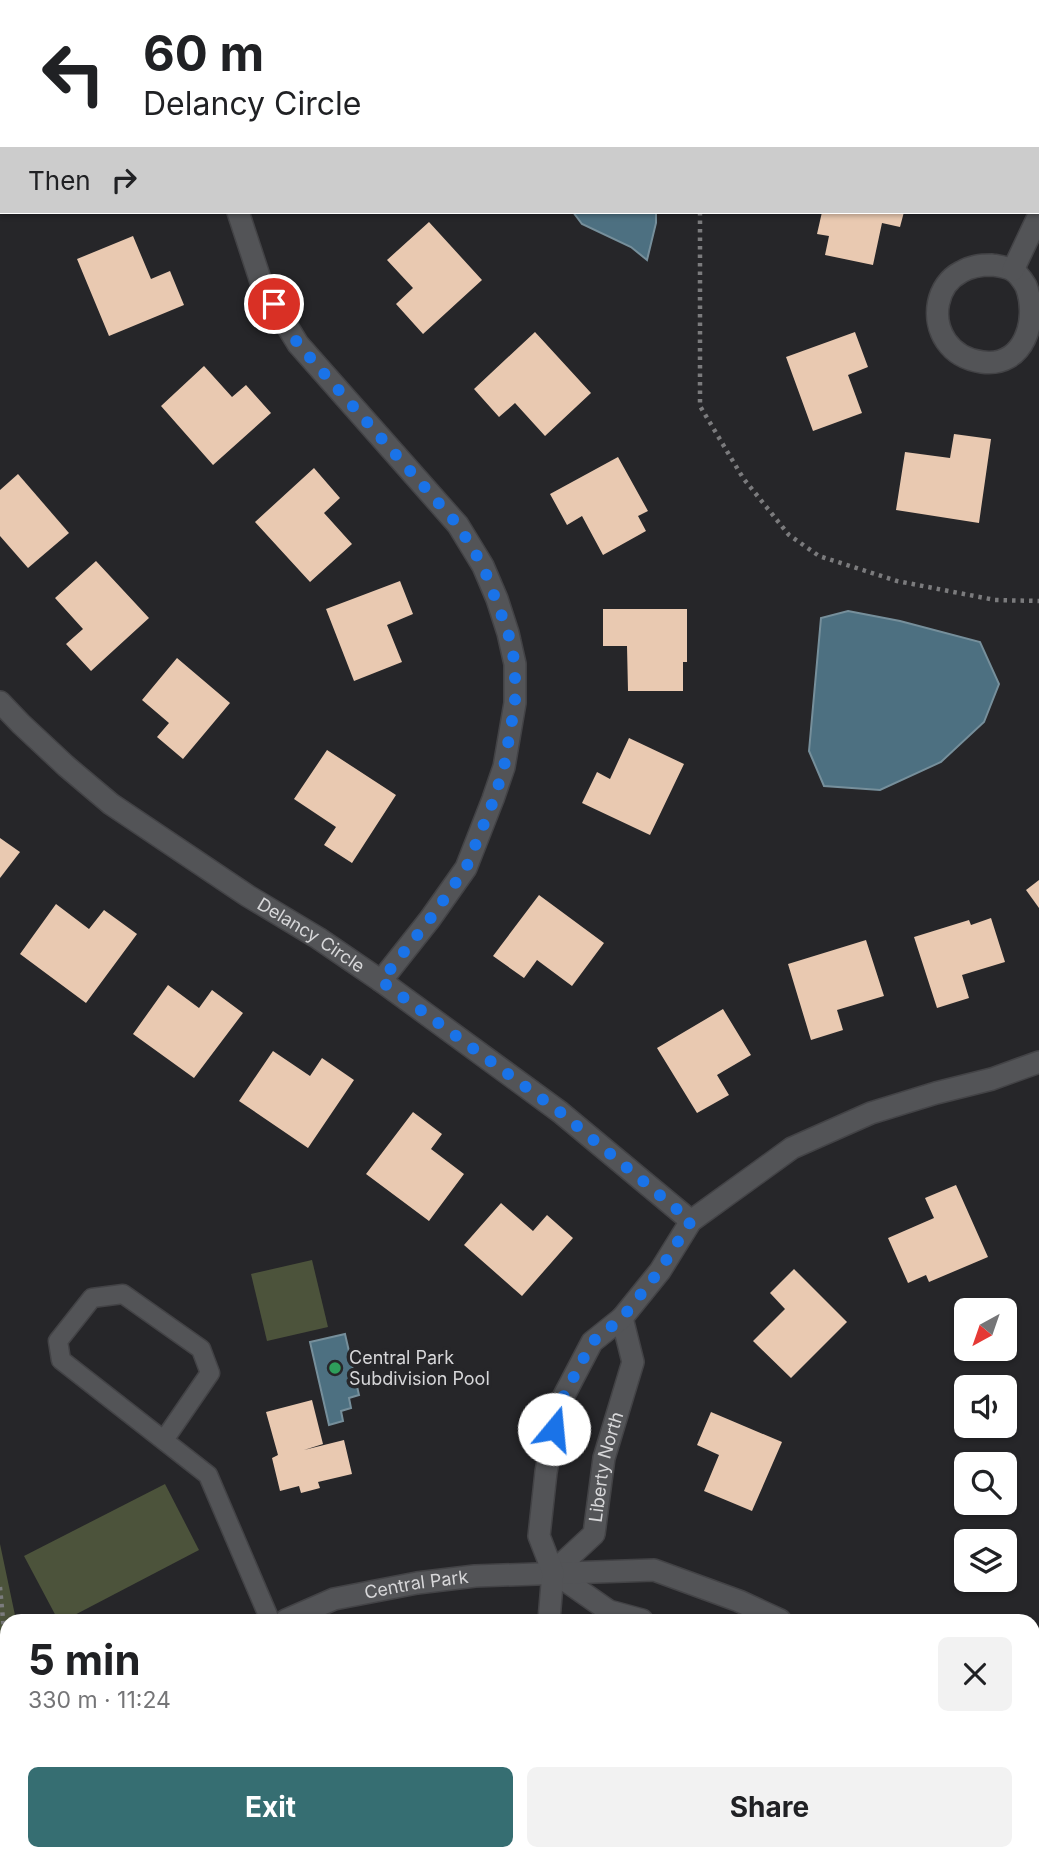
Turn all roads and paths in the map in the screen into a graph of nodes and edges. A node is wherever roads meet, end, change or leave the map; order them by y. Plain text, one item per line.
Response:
1 (240, 214) edge
2 (700, 214) edge
3 (1039, 215) edge
4 (1013, 270) junction
5 (1039, 601) edge
6 (0, 702) edge
7 (381, 981) junction
8 (1039, 1062) edge
9 (691, 1221) junction
10 (622, 1318) junction
11 (164, 1440) junction
12 (553, 1572) junction
13 (0, 1587) edge
14 (2, 1614) edge
15 (267, 1614) edge
16 (300, 1614) edge
17 (550, 1614) edge
18 (620, 1614) edge
19 (767, 1614) edge

1 - 7 street
2 - 5 path
3 - 4 street
4 - 4 street
6 - 7 street, Delancy Circle
7 - 9 street, Delancy Circle
8 - 9 street
9 - 10 street
10 - 12 street, Liberty North
10 - 12 street
11 - 11 lane
11 - 15 lane
12 - 16 street, Central Park
12 - 17 street
12 - 18 street
12 - 19 street, Central Park
13 - 14 path

